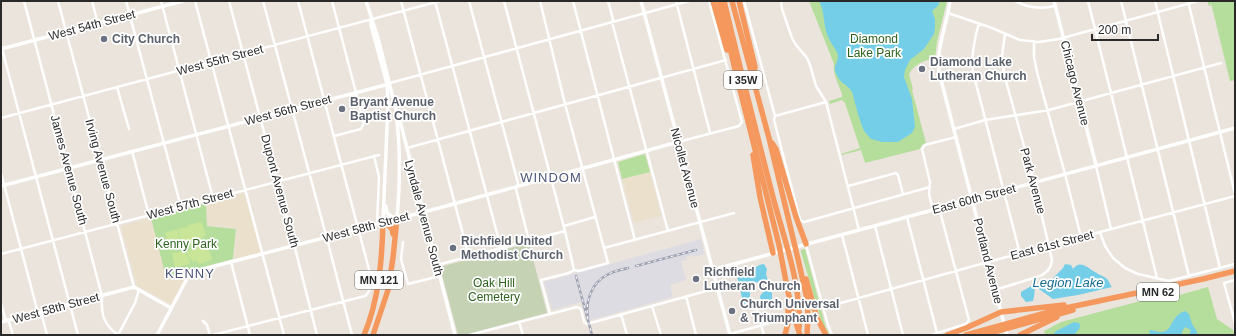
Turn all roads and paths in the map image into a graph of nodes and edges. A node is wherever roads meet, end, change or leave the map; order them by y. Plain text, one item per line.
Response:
1 (24, 1) edge
2 (58, 1) edge
3 (92, 1) edge
4 (126, 1) edge
5 (160, 1) edge
6 (184, 1) edge
7 (195, 1) edge
8 (229, 1) edge
9 (263, 1) edge
10 (298, 1) edge
11 (332, 1) edge
12 (366, 1) edge
13 (401, 1) edge
14 (440, 1) edge
15 (469, 1) edge
16 (504, 1) edge
17 (540, 1) edge
18 (573, 1) edge
19 (608, 1) edge
20 (641, 1) edge
21 (688, 1) edge
22 (709, 1) edge
23 (713, 1) edge
24 (719, 1) edge
25 (724, 1) edge
26 (732, 1) edge
27 (739, 1) edge
28 (744, 1) edge
29 (781, 1) edge
30 (950, 1) edge
31 (1015, 1) edge
32 (1054, 1) edge
33 (1088, 1) edge
34 (1121, 1) edge
35 (1155, 1) edge
36 (1198, 1) edge
37 (435, 2) edge
38 (1189, 2) edge
39 (677, 3) edge
40 (1056, 6) junction
41 (162, 7) junction
42 (403, 11) junction
43 (1158, 12) junction
44 (644, 13) junction
45 (948, 13) junction
46 (130, 15) junction
47 (371, 20) junction
48 (1126, 20) junction
49 (612, 22) junction
50 (98, 24) junction
51 (979, 24) junction
52 (339, 28) junction
53 (1095, 29) junction
54 (581, 31) junction
55 (66, 32) junction
56 (1005, 34) junction
57 (307, 37) junction
58 (1064, 37) junction
59 (549, 39) junction
60 (35, 41) junction
61 (1034, 41) junction
62 (276, 45) junction
63 (1, 48) edge
64 (516, 48) junction
65 (243, 54) junction
66 (484, 57) junction
67 (726, 60) junction
68 (211, 62) junction
69 (1221, 63) dead end
70 (452, 66) junction
71 (1204, 68) junction
72 (694, 69) junction
73 (180, 70) junction
74 (420, 75) junction
75 (1173, 76) junction
76 (662, 77) junction
77 (753, 78) junction
78 (147, 79) junction
79 (388, 84) junction
80 (1142, 85) junction
81 (630, 86) junction
82 (117, 87) junction
83 (356, 92) junction
84 (1111, 93) junction
85 (598, 95) junction
86 (84, 96) junction
87 (393, 100) junction
88 (324, 101) junction
89 (826, 102) junction
90 (1080, 102) junction
91 (565, 104) junction
92 (51, 105) junction
93 (292, 109) junction
94 (745, 109) junction
95 (1048, 110) junction
96 (19, 113) junction
97 (534, 113) junction
98 (774, 116) junction
99 (1016, 116) junction
100 (1, 118) edge
101 (260, 118) junction
102 (985, 120) junction
103 (502, 122) junction
104 (229, 126) junction
105 (1235, 128) edge
106 (128, 129) dead end
107 (954, 129) junction
108 (470, 130) junction
109 (1220, 132) junction
110 (710, 134) junction
111 (196, 135) junction
112 (752, 135) junction
113 (334, 136) junction
114 (956, 136) junction
115 (769, 138) junction
116 (438, 139) junction
117 (1189, 140) junction
118 (678, 142) junction
119 (164, 143) junction
120 (406, 148) junction
121 (1158, 149) junction
122 (132, 151) junction
123 (647, 151) junction
124 (379, 155) dead end
125 (374, 156) junction
126 (1127, 157) junction
127 (100, 159) junction
128 (615, 160) junction
129 (342, 165) junction
130 (1096, 165) junction
131 (68, 168) junction
132 (582, 168) junction
133 (1, 173) edge
134 (310, 173) junction
135 (1065, 174) junction
136 (36, 176) junction
137 (550, 177) junction
138 (278, 182) junction
139 (1034, 182) junction
140 (3, 185) edge
141 (848, 186) junction
142 (517, 187) junction
143 (930, 187) junction
144 (246, 190) junction
145 (1003, 191) junction
146 (903, 194) junction
147 (488, 195) junction
148 (1235, 195) edge
149 (213, 198) junction
150 (384, 199) junction
151 (972, 199) junction
152 (454, 204) junction
153 (1205, 204) junction
154 (181, 207) junction
155 (854, 208) junction
156 (939, 208) junction
157 (933, 210) junction
158 (423, 212) junction
159 (734, 213) dead end
160 (1174, 213) junction
161 (150, 215) junction
162 (596, 217) junction
163 (907, 217) junction
164 (396, 219) junction
165 (1143, 221) junction
166 (384, 222) junction
167 (700, 222) junction
168 (118, 223) junction
169 (377, 224) junction
170 (564, 226) junction
171 (875, 226) junction
172 (359, 229) junction
173 (1111, 229) junction
174 (859, 230) junction
175 (565, 231) junction
176 (668, 231) junction
177 (86, 232) junction
178 (1100, 232) junction
179 (842, 235) junction
180 (1081, 237) junction
181 (327, 238) junction
182 (53, 240) junction
183 (529, 240) junction
184 (635, 240) junction
185 (403, 242) dead end
186 (806, 244) junction
187 (295, 246) junction
188 (1050, 246) junction
189 (394, 247) junction
190 (21, 248) junction
191 (501, 248) junction
192 (604, 248) junction
193 (773, 253) junction
194 (1, 254) edge
195 (263, 254) junction
196 (1020, 254) junction
197 (798, 256) junction
198 (468, 257) junction
199 (231, 262) junction
200 (988, 262) junction
201 (1235, 264) edge
202 (437, 265) junction
203 (1220, 268) junction
204 (574, 270) junction
205 (712, 270) junction
206 (956, 271) junction
207 (1235, 271) edge
208 (1235, 274) edge
209 (440, 276) junction
210 (1189, 276) junction
211 (1157, 278) junction
212 (924, 280) junction
213 (1235, 280) edge
214 (134, 287) junction
215 (717, 288) junction
216 (139, 290) junction
217 (891, 290) junction
218 (995, 290) junction
219 (102, 296) junction
220 (686, 296) junction
221 (859, 298) junction
222 (344, 301) junction
223 (1094, 302) junction
224 (1, 303) edge
225 (70, 304) junction
226 (755, 304) dead end
227 (652, 306) junction
228 (171, 308) junction
229 (823, 308) junction
230 (790, 309) junction
231 (311, 310) junction
232 (1072, 310) junction
233 (39, 312) junction
234 (550, 314) junction
235 (621, 314) junction
236 (1001, 315) junction
237 (280, 318) junction
238 (777, 320) dead end
239 (7, 321) junction
240 (203, 321) dead end
241 (1, 322) edge
242 (519, 322) junction
243 (1235, 323) edge
244 (761, 325) junction
245 (247, 326) junction
246 (937, 333) junction
247 (730, 334) edge
248 (1007, 334) edge
249 (13, 335) edge
250 (47, 335) edge
251 (78, 335) edge
252 (118, 335) edge
253 (157, 335) edge
254 (210, 335) edge
255 (213, 335) edge
256 (250, 335) edge
257 (284, 335) edge
258 (317, 335) edge
259 (352, 335) edge
260 (364, 335) edge
261 (373, 335) edge
262 (455, 335) edge
263 (470, 335) edge
264 (523, 335) edge
265 (627, 335) edge
266 (661, 335) edge
267 (696, 335) edge
268 (764, 335) edge
269 (786, 335) edge
270 (799, 335) edge
271 (807, 335) edge
272 (826, 335) edge
273 (832, 335) edge
274 (868, 335) edge
275 (903, 335) edge
276 (931, 335) edge
277 (947, 335) edge
278 (966, 335) edge
279 (983, 335) edge
280 (1020, 335) edge

1 - 60 street, James Avenue South
2 - 55 street, Irving Avenue South
3 - 50 street
4 - 46 street
5 - 41 street
6 - 41 street, West 54th Street
7 - 68 street
8 - 65 street, Dupont Avenue South
9 - 62 street
10 - 57 street
11 - 52 street
12 - 47 street
13 - 42 street
14 - 37 street, West 55th Street
15 - 66 street
16 - 64 street
17 - 59 street
18 - 54 street
19 - 49 street
20 - 44 street, Nicollet Avenue
21 - 39 street, West 56th Street
22 - 67 street
23 - 94 highway
24 - 94 highway
25 - 270 highway, I 35W
26 - 77 highway, I 35W
27 - 77 highway
28 - 98 street
29 - 89 street
30 - 45 street, Portland Avenue
31 - 40 street
32 - 40 street, Chicago Avenue
33 - 53 street
34 - 48 street
35 - 43 street
36 - 38 street
37 - 42 street, West 55th Street
37 - 70 street
38 - 43 street
38 - 71 street
39 - 44 street, West 56th Street
39 - 72 street
40 - 58 street, Chicago Avenue
41 - 46 street, West 54th Street
41 - 73 street
42 - 47 street, West 55th Street
42 - 74 street
43 - 48 street
43 - 75 street
44 - 49 street, West 56th Street
44 - 76 street, Nicollet Avenue
45 - 51 street
45 - 107 street, Portland Avenue
46 - 50 street, West 54th Street
46 - 78 street
47 - 52 street, West 55th Street
47 - 79 street
48 - 53 street
48 - 80 street
49 - 54 street, West 56th Street
49 - 81 street
50 - 55 street, West 54th Street
51 - 56 street
51 - 102 street
52 - 57 street, West 55th Street
52 - 83 street
53 - 58 street
53 - 84 street
54 - 59 street, West 56th Street
54 - 85 street
55 - 60 street, West 54th Street
55 - 86 street, Irving Avenue South
56 - 61 street
56 - 99 street, Park Avenue
57 - 62 street, West 55th Street
57 - 88 street
58 - 61 street
58 - 90 street, Chicago Avenue
59 - 64 street, West 56th Street
59 - 91 street
60 - 63 street, West 54th Street
60 - 92 street, James Avenue South
61 - 95 street
62 - 65 street, West 55th Street
62 - 93 street
63 - 96 street
64 - 66 street, West 56th Street
64 - 97 street
65 - 68 street, West 55th Street
65 - 101 street, Dupont Avenue South
66 - 70 street, West 56th Street
66 - 103 street
67 - 72 street
67 - 110 street
68 - 73 street, West 55th Street
68 - 104 street
69 - 71 street
70 - 74 street, West 56th Street
70 - 108 street
71 - 75 street
71 - 109 street
72 - 76 street
72 - 110 street
73 - 78 street, West 55th Street
73 - 111 street
74 - 79 street, West 56th Street
74 - 116 street
75 - 80 street
75 - 117 street
76 - 81 street
76 - 118 street, Nicollet Avenue
77 - 115 highway, I 35W
78 - 82 street, West 55th Street
78 - 119 street
79 - 83 street, West 56th Street
79 - 87 street
79 - 150 street
80 - 84 street
80 - 121 street
81 - 85 street
81 - 123 street
82 - 86 street, West 55th Street
82 - 106 street
83 - 88 street, West 56th Street
83 - 113 street
84 - 90 street
84 - 126 street
85 - 91 street
85 - 128 street
86 - 92 street, West 55th Street
86 - 127 street, Irving Avenue South
87 - 120 street, Lyndale Avenue South
87 - 164 street
88 - 93 street, West 56th Street
88 - 113 street
89 - 98 street
89 - 141 street
90 - 95 street
90 - 130 street, Chicago Avenue
91 - 97 street
91 - 132 street
92 - 96 street, West 55th Street
92 - 131 street, James Avenue South
93 - 101 street, West 56th Street
93 - 134 street
94 - 112 highway
95 - 99 street
95 - 135 street
96 - 100 street, West 55th Street
96 - 136 street
97 - 103 street
97 - 137 street
98 - 155 street
99 - 102 street
99 - 139 street, Park Avenue
101 - 104 street, West 56th Street
101 - 138 street, Dupont Avenue South
102 - 107 street
102 - 145 street
103 - 108 street
103 - 142 street
104 - 111 street, West 56th Street
104 - 144 street
105 - 109 street, East 60th Street
107 - 114 street, Portland Avenue
108 - 116 street
108 - 147 street
109 - 117 street, East 60th Street
109 - 148 street
110 - 118 street
111 - 119 street, West 56th Street
111 - 149 street
112 - 193 highway
112 - 230 highway
113 - 129 street
114 - 143 street
114 - 151 street, Portland Avenue
115 - 186 highway
115 - 197 highway, I 35W
116 - 120 street
116 - 152 street
117 - 121 street, East 60th Street
117 - 153 street
118 - 123 street, West 58th Street
118 - 167 street, Nicollet Avenue
119 - 122 street, West 56th Street
119 - 154 street
120 - 158 street, Lyndale Avenue South
121 - 126 street, East 60th Street
121 - 160 street
122 - 127 street, West 56th Street
122 - 161 street
123 - 128 street, West 58th Street
123 - 176 street
124 - 125 street, West 57th Street
125 - 129 street, West 57th Street
125 - 169 street
126 - 130 street, East 60th Street
126 - 165 street
127 - 131 street, West 56th Street
127 - 168 street, Irving Avenue South
128 - 132 street, West 58th Street
128 - 184 street
129 - 134 street, West 57th Street
129 - 172 street
130 - 135 street, East 60th Street
130 - 173 street
131 - 136 street, West 56th Street
131 - 177 street, James Avenue South
132 - 137 street, West 58th Street
132 - 162 street
133 - 140 street
134 - 138 street, West 57th Street
134 - 181 street
135 - 139 street, East 60th Street
135 - 180 street
136 - 140 street, West 56th Street
136 - 182 street
137 - 142 street, West 58th Street
137 - 170 street
138 - 144 street, West 57th Street
138 - 187 street, Dupont Avenue South
139 - 145 street, East 60th Street
139 - 188 street, Park Avenue
140 - 190 street
141 - 146 street
141 - 155 street
142 - 147 street, West 58th Street
142 - 183 street
143 - 146 street
143 - 157 street
144 - 149 street, West 57th Street
144 - 195 street
145 - 151 street, East 60th Street
145 - 196 street
146 - 155 street
147 - 152 street, West 58th Street
147 - 191 street
148 - 153 street, East 61st Street
149 - 154 street, West 57th Street
150 - 164 street
150 - 166 street
151 - 156 street, East 60th Street
151 - 200 street, Portland Avenue
152 - 158 street, West 58th Street
152 - 198 street
153 - 160 street, East 61st Street
153 - 203 street
154 - 161 street, West 57th Street
155 - 174 street
156 - 157 street, East 60th Street
156 - 206 street
157 - 163 street, East 60th Street
158 - 164 street, West 58th Street
158 - 202 street, Lyndale Avenue South
159 - 167 street
160 - 165 street, East 61st Street
160 - 210 street
161 - 168 street, West 57th Street
162 - 170 street
162 - 192 street
163 - 171 street, East 60th Street
163 - 212 street
164 - 166 street, West 58th Street
164 - 189 highway, MN 121
165 - 173 street, East 61st Street
165 - 211 street
166 - 169 street, West 58th Street
166 - 189 highway
166 - 260 highway, MN 121
167 - 176 street
167 - 205 street, Nicollet Avenue
168 - 177 street, West 57th Street
168 - 214 street, Irving Avenue South
169 - 172 street, West 58th Street
170 - 175 street
171 - 174 street, East 60th Street
171 - 217 street
172 - 181 street, West 58th Street
172 - 222 street
173 - 178 street, East 61st Street
174 - 179 street, East 60th Street
175 - 183 street
175 - 204 street
176 - 184 street
177 - 182 street, West 57th Street
177 - 219 street, James Avenue South
178 - 180 street, East 61st Street
178 - 211 street
179 - 186 street, East 60th Street
179 - 221 street
180 - 188 street, East 61st Street
181 - 187 street, West 58th Street
181 - 222 street
182 - 190 street, West 57th Street
182 - 225 street
183 - 191 street
184 - 192 street
185 - 209 street
186 - 193 street, East 60th Street
186 - 229 street
187 - 195 street, West 58th Street
187 - 231 street, Dupont Avenue South
188 - 196 street, East 61st Street
188 - 218 street, Park Avenue
189 - 261 highway, MN 121
190 - 194 street, West 57th Street
190 - 233 street
191 - 198 street
192 - 204 street
193 - 205 street, East 60th Street
195 - 199 street, West 58th Street
195 - 237 street
196 - 200 street, East 61st Street
197 - 271 highway, I 35W
197 - 272 highway
198 - 202 street
199 - 228 street, West 58th Street
199 - 245 street
200 - 206 street, East 61st Street
200 - 218 street, Portland Avenue
201 - 203 street
202 - 209 street, Lyndale Avenue South
203 - 210 street
204 - 234 street
205 - 215 street, Nicollet Avenue
206 - 212 street, East 61st Street
206 - 246 street
207 - 223 highway, MN 62
208 - 232 highway, MN 62
209 - 262 street, Lyndale Avenue South
210 - 211 street
212 - 217 street, East 61st Street
212 - 246 street
213 - 243 street
214 - 216 street
214 - 219 street, West 58th Street
215 - 220 street
215 - 247 street, Nicollet Avenue
216 - 228 street
216 - 252 street
217 - 221 street, East 61st Street
217 - 275 street
218 - 236 street, Portland Avenue
219 - 225 street, West 58th Street
219 - 252 street, James Avenue South
220 - 227 street
220 - 267 street
221 - 229 street, East 61st Street
221 - 274 street
222 - 231 street
222 - 259 street
223 - 236 highway
223 - 278 highway, MN 62
224 - 239 street
225 - 233 street, West 58th Street
225 - 251 street
226 - 244 street
227 - 235 street
227 - 266 street
228 - 253 street
229 - 273 street
230 - 269 highway
230 - 270 highway
231 - 237 street
231 - 258 street, Dupont Avenue South
232 - 279 highway, MN 62
232 - 280 highway
233 - 239 street, West 58th Street
233 - 250 street
234 - 235 street
234 - 242 street
235 - 265 street
236 - 248 street, Portland Avenue
236 - 277 highway
237 - 245 street
237 - 257 street
238 - 244 street
239 - 241 street, West 58th Street
239 - 249 street
240 - 254 street
242 - 263 street
242 - 264 street
244 - 247 street
244 - 268 street
245 - 255 street
245 - 256 street
246 - 276 street

